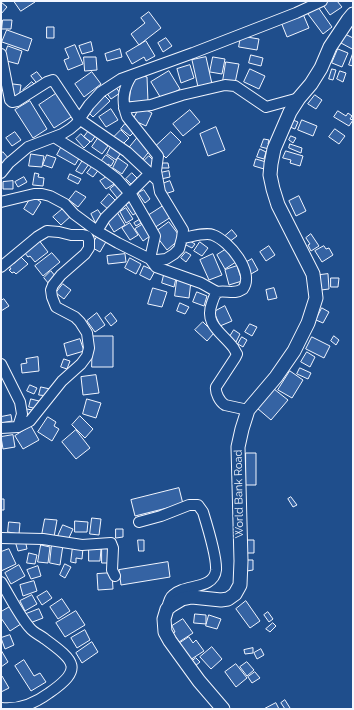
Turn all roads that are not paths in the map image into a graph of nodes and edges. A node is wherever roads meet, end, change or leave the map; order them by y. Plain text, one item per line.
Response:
1 (322, 1) edge
2 (353, 14) edge
3 (1, 54) edge
4 (132, 75) junction
5 (299, 98) junction
6 (124, 108) junction
7 (79, 119) junction
8 (54, 137) junction
9 (1, 173) edge
10 (153, 176) junction
11 (130, 193) junction
12 (1, 202) edge
13 (97, 231) junction
14 (182, 238) junction
15 (150, 259) junction
16 (1, 267) edge
17 (217, 292) junction
18 (1, 364) edge
19 (248, 410) junction
20 (18, 426) junction
21 (1, 428) edge
22 (140, 522) dead end
23 (1, 538) edge
24 (115, 576) dead end
25 (1, 582) edge
26 (167, 609) junction
27 (1, 708) edge
28 (223, 709) edge

1 - 4 street
2 - 5 main road, World Bank Road
3 - 7 street
4 - 6 street
4 - 7 street
5 - 6 street
5 - 19 main road, World Bank Road
6 - 10 street
7 - 8 street
7 - 10 street
8 - 9 street
8 - 11 street
10 - 11 street
10 - 14 street
11 - 13 street
11 - 15 street
12 - 13 street
13 - 15 street
14 - 15 street
14 - 17 street
15 - 17 street
16 - 20 street
17 - 19 street
18 - 20 street
19 - 26 main road, World Bank Road
20 - 21 street
22 - 26 street
23 - 24 street
25 - 27 street
26 - 28 main road

